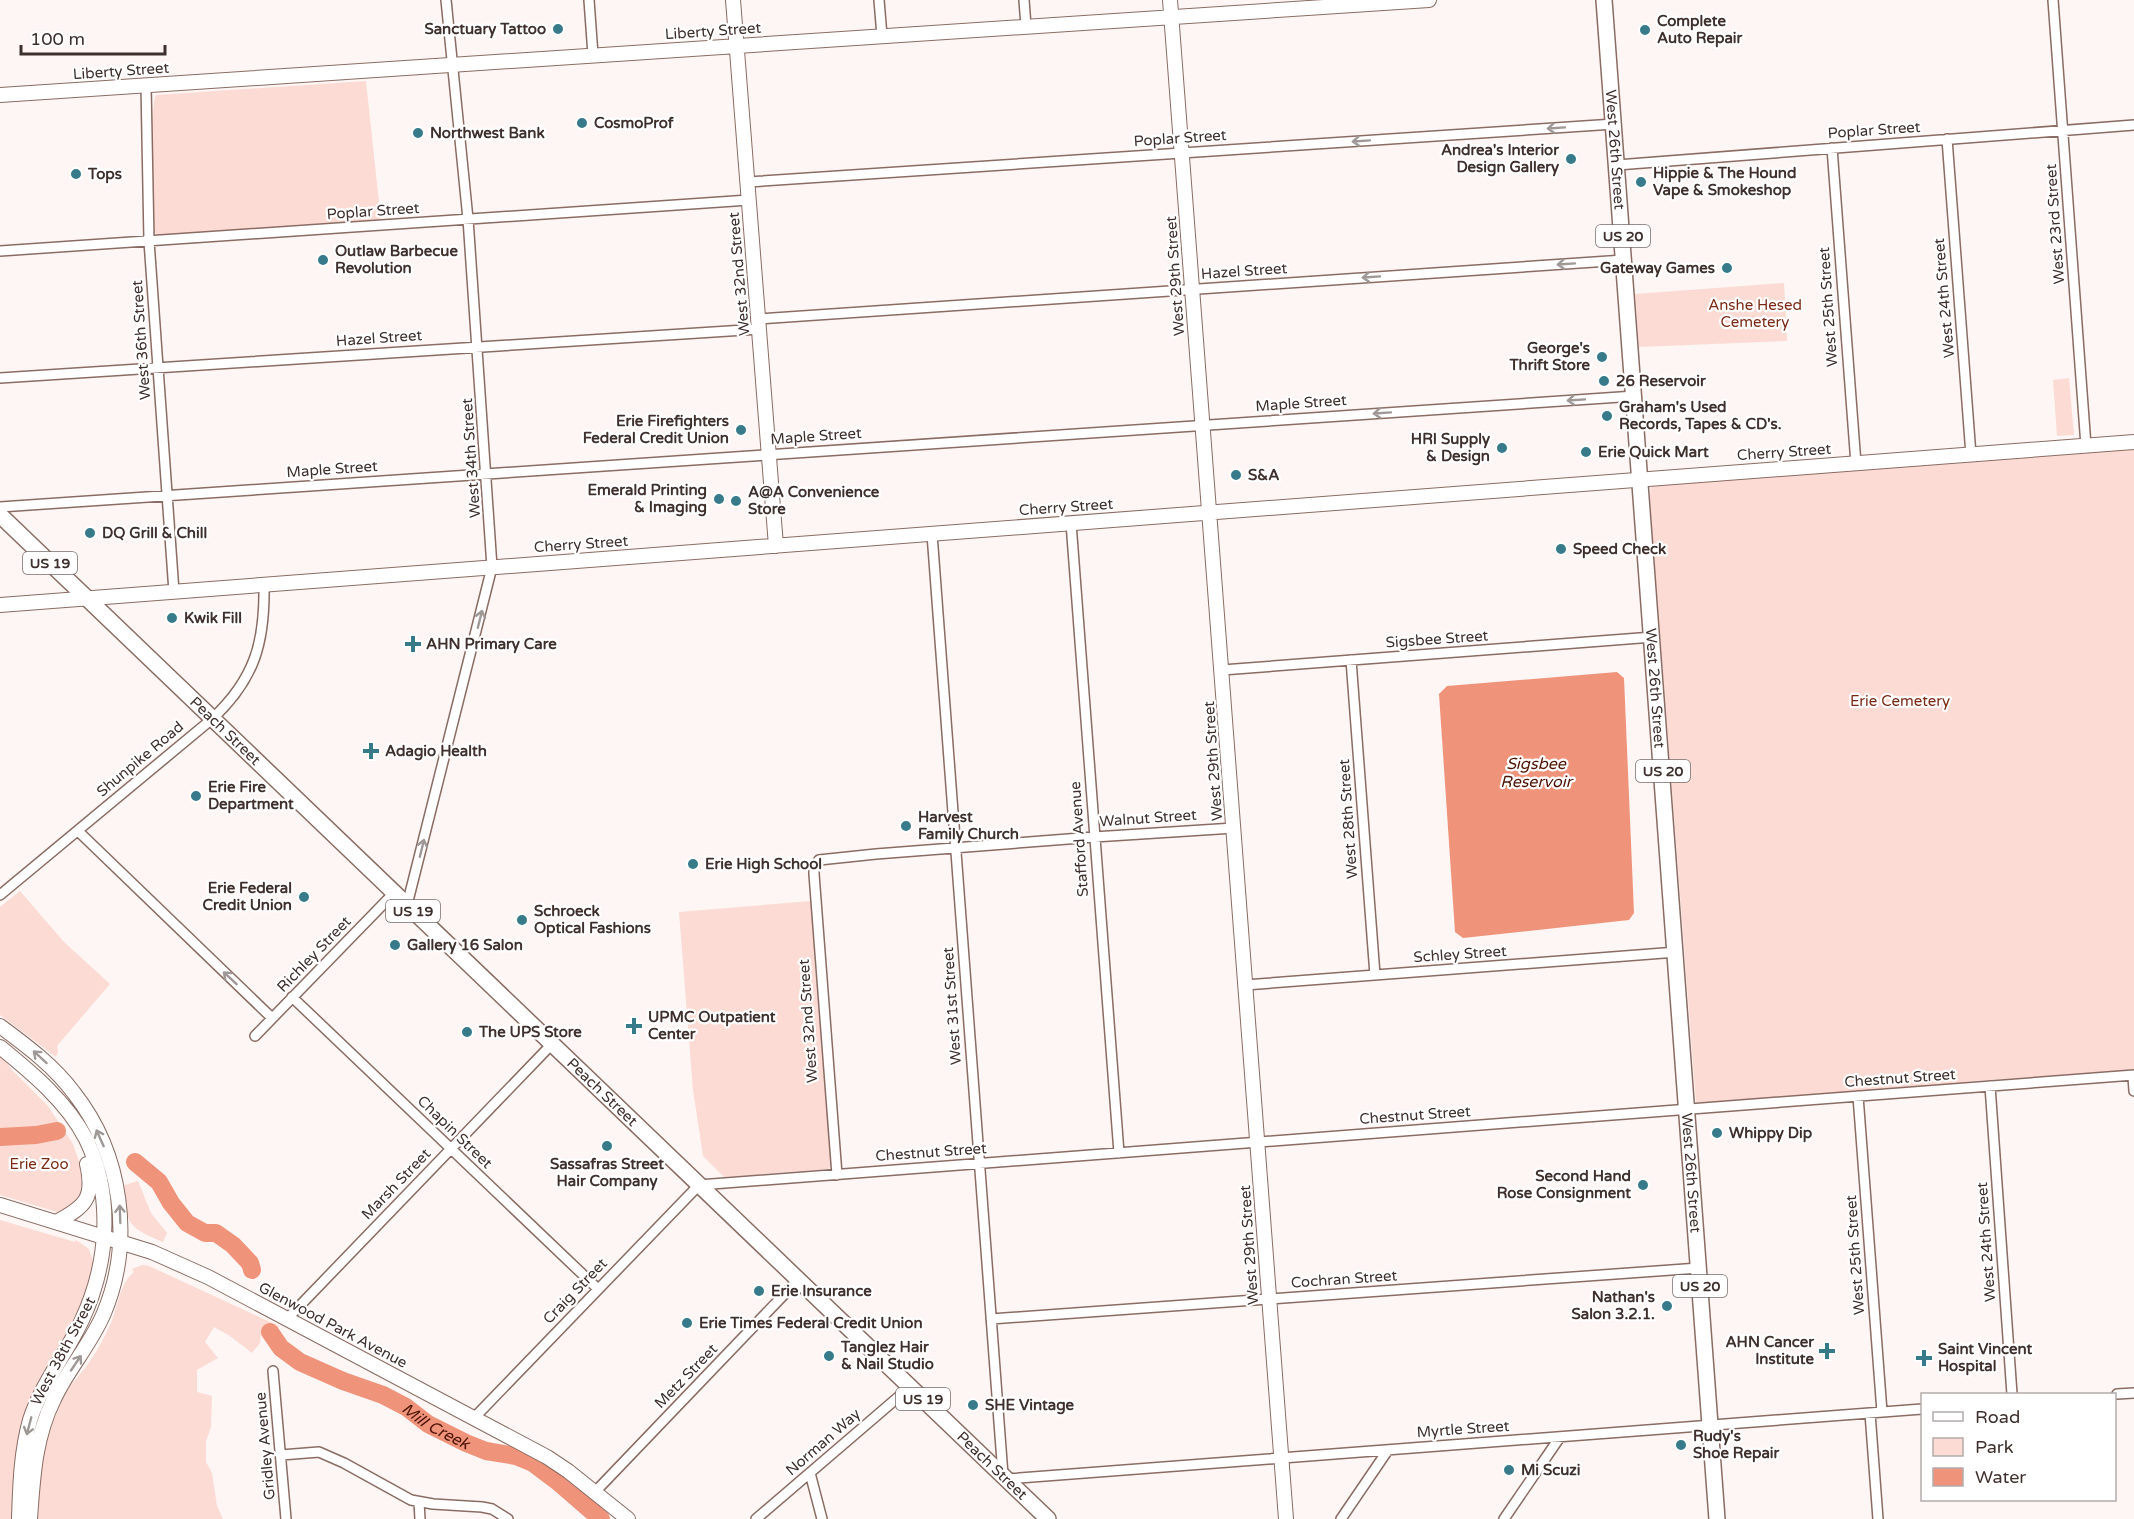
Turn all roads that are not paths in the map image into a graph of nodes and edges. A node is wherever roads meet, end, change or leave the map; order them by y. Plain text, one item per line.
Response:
1 (446, 0) edge
2 (589, 0) edge
3 (733, 0) edge
4 (879, 0) edge
5 (1024, 0) edge
6 (1170, 0) edge
7 (1429, 0) edge
8 (1604, 0) edge
9 (2053, 0) edge
10 (1311, 4) edge
11 (1172, 17) junction
12 (1026, 26) junction
13 (882, 36) junction
14 (737, 46) junction
15 (593, 55) junction
16 (453, 66) junction
17 (146, 85) junction
18 (0, 95) edge
19 (1614, 124) junction
20 (2134, 125) edge
21 (2063, 130) junction
22 (1947, 139) junction
23 (1832, 148) junction
24 (1182, 153) junction
25 (1617, 165) junction
26 (748, 182) junction
27 (749, 200) junction
28 (468, 219) junction
29 (149, 241) junction
30 (0, 252) edge
31 (1624, 260) junction
32 (1193, 289) junction
33 (759, 324) junction
34 (478, 346) junction
35 (158, 368) junction
36 (0, 378) edge
37 (1635, 396) junction
38 (1203, 425) junction
39 (2134, 442) edge
40 (2086, 446) junction
41 (770, 454) junction
42 (1971, 455) junction
43 (1856, 464) junction
44 (487, 474) junction
45 (1641, 480) junction
46 (167, 495) junction
47 (0, 507) edge
48 (1210, 513) junction
49 (0, 515) edge
50 (1071, 523) junction
51 (932, 534) junction
52 (776, 546) junction
53 (492, 567) junction
54 (264, 585) junction
55 (174, 592) junction
56 (86, 598) junction
57 (0, 605) edge
58 (1653, 637) junction
59 (1351, 660) junction
60 (1222, 670) junction
61 (212, 719) junction
62 (1234, 828) junction
63 (78, 831) junction
64 (1094, 837) junction
65 (954, 849) junction
66 (816, 865) joint
67 (394, 893) junction
68 (0, 895) edge
69 (407, 905) junction
70 (1677, 952) junction
71 (1375, 975) junction
72 (1245, 985) junction
73 (292, 997) junction
74 (273, 1018) junction
75 (0, 1026) edge
76 (255, 1036) dead end
77 (552, 1044) junction
78 (0, 1047) edge
79 (2133, 1076) edge
80 (1990, 1086) junction
81 (2134, 1091) edge
82 (1858, 1096) junction
83 (1688, 1109) junction
84 (1258, 1142) junction
85 (451, 1149) junction
86 (1119, 1153) junction
87 (979, 1164) junction
88 (837, 1174) junction
89 (699, 1185) junction
90 (95, 1190) junction
91 (0, 1205) edge
92 (56, 1222) junction
93 (105, 1237) junction
94 (120, 1241) junction
95 (1699, 1268) junction
96 (798, 1280) junction
97 (598, 1289) junction
98 (1269, 1299) junction
99 (287, 1319) junction
100 (991, 1319) junction
101 (273, 1371) dead end
102 (910, 1387) junction
103 (2012, 1393) edge
104 (2134, 1393) edge
105 (2116, 1394) edge
106 (1921, 1409) edge
107 (1882, 1412) junction
108 (1870, 1413) junction
109 (474, 1419) junction
110 (1710, 1425) junction
111 (1560, 1437) junction
112 (1388, 1450) junction
113 (281, 1455) junction
114 (1281, 1458) junction
115 (810, 1473) junction
116 (1005, 1477) junction
117 (595, 1492) junction
118 (419, 1502) junction
119 (19, 1519) edge
120 (30, 1519) edge
121 (286, 1519) edge
122 (420, 1519) edge
123 (508, 1519) edge
124 (628, 1519) edge
125 (756, 1519) edge
126 (822, 1519) edge
127 (1048, 1519) edge
128 (1286, 1519) edge
129 (1341, 1519) edge
130 (1504, 1519) edge
131 (1718, 1519) edge
132 (1878, 1519) edge

1 - 16 street, West 34th Street
2 - 15 street
3 - 14 street, West 32nd Street
4 - 13 street
5 - 12 street
6 - 11 street, West 29th Street
7 - 10 street, Liberty Street
8 - 19 main road, West 26th Street / US 20
9 - 21 street, West 23rd Street
10 - 11 street, Liberty Street
11 - 12 street, Liberty Street
11 - 24 street, West 29th Street
12 - 13 street, Liberty Street
13 - 14 street, Liberty Street
14 - 15 street, Liberty Street
14 - 26 street, West 32nd Street
15 - 16 street, Liberty Street
16 - 17 street, Liberty Street
16 - 28 street, West 34th Street
17 - 18 street, Liberty Street
17 - 29 street, West 36th Street
19 -> 24 street, Poplar Street
19 - 25 main road, West 26th Street / US 20
20 - 21 street, Poplar Street
21 - 22 street, Poplar Street
21 - 40 street, West 23rd Street
22 - 23 street, Poplar Street
22 - 42 street, West 24th Street
23 - 25 street, Poplar Street
23 - 43 street, West 25th Street
24 - 26 street, Poplar Street
24 - 32 street, West 29th Street
25 - 31 main road, West 26th Street / US 20
26 - 27 street, West 32nd Street
27 - 28 street, Poplar Street
27 - 33 street, West 32nd Street
28 - 29 street, Poplar Street
28 - 34 street, West 34th Street
29 - 30 street, Poplar Street
29 - 35 street, West 36th Street
31 -> 32 street, Hazel Street
31 - 37 main road, West 26th Street / US 20
32 - 33 street, Hazel Street
32 - 38 street, West 29th Street
33 - 34 street, Hazel Street
33 - 41 street, West 32nd Street
34 - 35 street, Hazel Street
34 - 44 street, West 34th Street
35 - 36 street, Hazel Street
35 - 46 street, West 36th Street
37 -> 38 street, Maple Street
37 - 45 main road, West 26th Street / US 20
38 - 41 street, Maple Street
38 - 48 street, West 29th Street
39 - 40 street, Cherry Street
40 - 42 street, Cherry Street
41 - 44 street, Maple Street
41 - 52 street, West 32nd Street
42 - 43 street, Cherry Street
43 - 45 street, Cherry Street
44 - 46 street, Maple Street
44 - 53 street, West 34th Street
45 - 48 street, Cherry Street
45 - 58 main road, West 26th Street / US 20
46 - 47 street, Maple Street
46 - 55 street, West 36th Street
48 - 50 street, Cherry Street
48 - 60 street, West 29th Street
49 - 56 main road, Peach Street / US 19
50 - 51 street, Cherry Street
50 - 64 street, Stafford Avenue
51 - 52 street, Cherry Street
51 - 65 street, West 31st Street
52 - 53 street, Cherry Street
53 - 54 street, Cherry Street
69 -> 53 street, West 34th Street
54 - 55 street, Cherry Street
54 - 61 street, Shunpike Road
55 - 56 street, Cherry Street
56 - 57 street, Cherry Street
56 - 61 main road, Peach Street / US 19
58 - 59 street, Sigsbee Street
58 - 70 main road, West 26th Street / US 20
59 - 60 street, Sigsbee Street
59 - 71 street, West 28th Street
60 - 62 street, West 29th Street
61 - 63 street, Shunpike Road
61 - 67 main road, Peach Street / US 19
62 - 64 street, Walnut Street
62 - 72 street, West 29th Street
63 - 68 street, Shunpike Road
74 -> 63 street
64 - 65 street, Walnut Street
64 - 86 street, Stafford Avenue
65 - 66 street, Walnut Street
65 - 87 street, West 31st Street
66 - 88 street, West 32nd Street
67 - 69 main road, Peach Street / US 19
67 - 73 street, Richley Street
69 - 77 main road, Peach Street / US 19
70 - 71 street, Schley Street
70 - 83 main road, West 26th Street / US 20
71 - 72 street, Schley Street
72 - 84 street, West 29th Street
73 - 74 street, Richley Street
73 - 85 street, Chapin Street
74 - 76 street, Richley Street
94 -> 75 street, West 38th Street
77 - 85 street, Marsh Street
77 - 89 main road, Peach Street / US 19
78 - 90 street, West 38th Street
79 - 80 street, Chestnut Street
79 - 81 street
80 - 82 street, Chestnut Street
80 - 103 street, West 24th Street
82 - 83 street, Chestnut Street
82 - 107 street, West 25th Street
83 - 84 street, Chestnut Street
83 - 95 main road, West 26th Street / US 20
84 - 86 street, Chestnut Street
84 - 98 street, West 29th Street
85 - 97 street, Chapin Street
85 - 99 street, Marsh Street
86 - 87 street, Chestnut Street
87 - 88 street, Chestnut Street
87 - 100 street, West 31st Street
88 - 89 street, Chestnut Street
89 - 96 main road, Peach Street / US 19
89 - 97 street, Craig Street
90 - 92 street
90 - 93 street, West 38th Street
91 - 92 street, Glenwood Park Avenue
92 - 93 street, Glenwood Park Avenue
93 - 94 street, Glenwood Park Avenue
93 -> 119 street, West 38th Street
94 - 99 street, Glenwood Park Avenue
120 -> 94 street, West 38th Street
95 - 98 street, Cochran Street
95 - 110 main road, West 26th Street / US 20
96 - 102 main road, Peach Street / US 19
96 - 117 street, Metz Street
97 - 109 street, Craig Street
98 - 100 street, Cochran Street
98 - 114 street, West 29th Street
99 - 109 street, Glenwood Park Avenue
100 - 116 street, West 31st Street
101 - 113 street, Gridley Avenue
102 - 115 street, Norman Way
102 - 116 main road, Peach Street / US 19
104 - 105 street
106 - 107 street, Myrtle Street
107 - 108 street, Myrtle Street
108 - 110 street, Myrtle Street
108 - 132 street
109 - 117 street, Glenwood Park Avenue
110 - 111 street, Myrtle Street
110 - 131 main road, West 26th Street / US 20
111 - 112 street, Myrtle Street
111 - 130 street
112 - 114 street, Myrtle Street
112 - 129 street
113 - 118 street
113 - 121 street, Gridley Avenue
114 - 116 street, Myrtle Street
114 - 128 street, West 29th Street
115 - 125 street, Norman Way
115 - 126 street
116 - 127 main road, Peach Street / US 19
117 - 124 street, Glenwood Park Avenue
118 - 122 street
118 - 123 street

